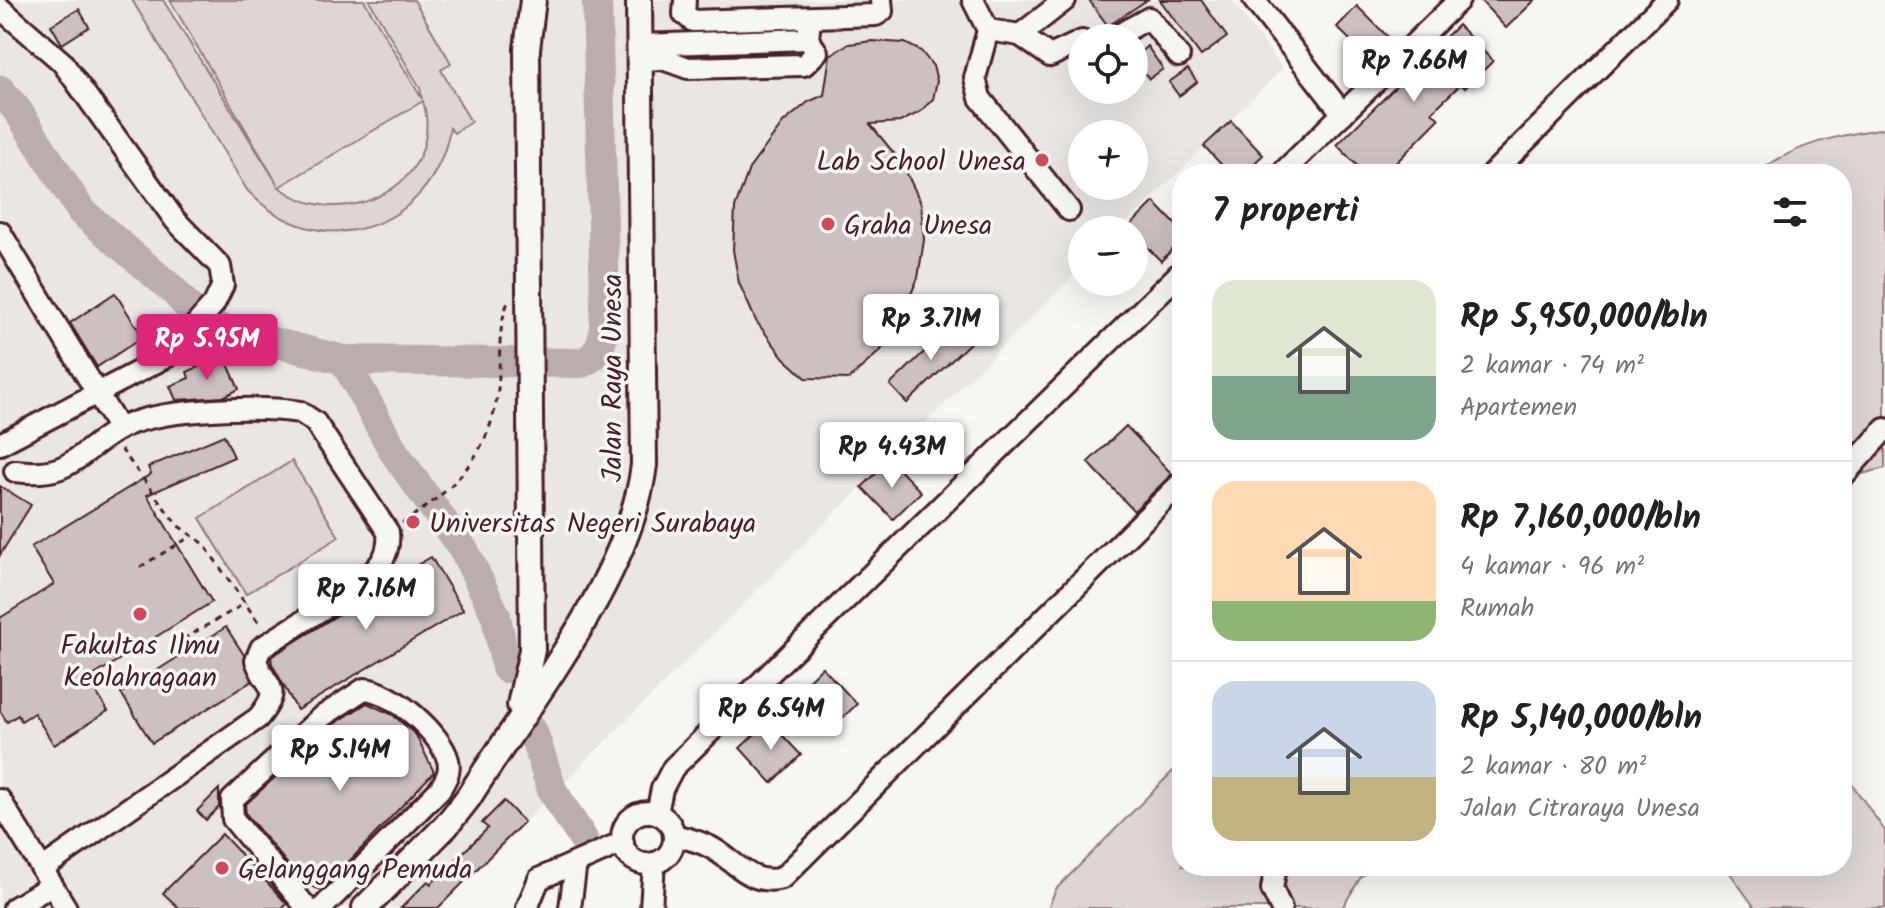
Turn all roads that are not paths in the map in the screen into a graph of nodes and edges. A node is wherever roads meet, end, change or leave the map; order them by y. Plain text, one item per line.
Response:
1 (533, 0) edge
2 (639, 0) edge
3 (685, 0) edge
4 (881, 0) edge
5 (973, 0) edge
6 (1065, 0) edge
7 (1254, 0) edge
8 (1459, 0) edge
9 (1667, 0) edge
10 (0, 8) edge
11 (1138, 24) edge
12 (809, 29) junction
13 (988, 30) junction
14 (1020, 35) junction
15 (1068, 48) edge
16 (640, 53) junction
17 (1179, 56) dead end
18 (1343, 114) junction
19 (1291, 164) edge
20 (1502, 164) edge
21 (1069, 210) dead end
22 (0, 232) edge
23 (1172, 281) edge
24 (99, 392) junction
25 (1885, 429) edge
26 (115, 432) junction
27 (0, 444) edge
28 (1852, 466) edge
29 (15, 471) dead end
30 (1172, 492) edge
31 (354, 589) dead end
32 (335, 601) dead end
33 (531, 606) junction
34 (584, 617) junction
35 (516, 722) junction
36 (0, 800) edge
37 (657, 813) junction
38 (674, 835) junction
39 (623, 842) junction
40 (576, 863) junction
41 (654, 863) junction
42 (1274, 876) edge
43 (47, 877) junction
44 (14, 908) edge
45 (66, 908) edge
46 (307, 908) edge
47 (322, 908) edge
48 (365, 908) edge
49 (527, 908) edge
50 (570, 908) edge
51 (651, 908) edge
52 (1281, 908) edge

1 - 33 main road
2 - 16 main road, Jalan Raya Unesa
3 - 12 street
4 - 12 street
5 - 13 street
6 - 14 street
7 - 18 street
8 - 18 street
9 - 20 street
10 - 24 street
11 - 17 street
12 - 16 street
13 - 14 street
13 - 21 street
14 - 15 street
16 - 34 main road, Jalan Raya Unesa
18 - 19 street
22 - 24 street
23 - 37 street
24 - 26 street
24 - 27 street
25 - 28 street
26 - 29 street
26 - 31 street
30 - 38 street
32 - 43 street
33 - 34 main road
33 - 35 main road
34 - 35 main road, Jalan Raya Unesa
35 - 48 main road, Jalan Raya Unesa
36 - 43 street
37 - 38 street
37 - 39 street
38 - 41 street
39 - 40 street
39 - 41 street
40 - 49 street
40 - 50 street
41 - 51 street
42 - 52 street
43 - 44 street
43 - 45 street
46 - 47 street

